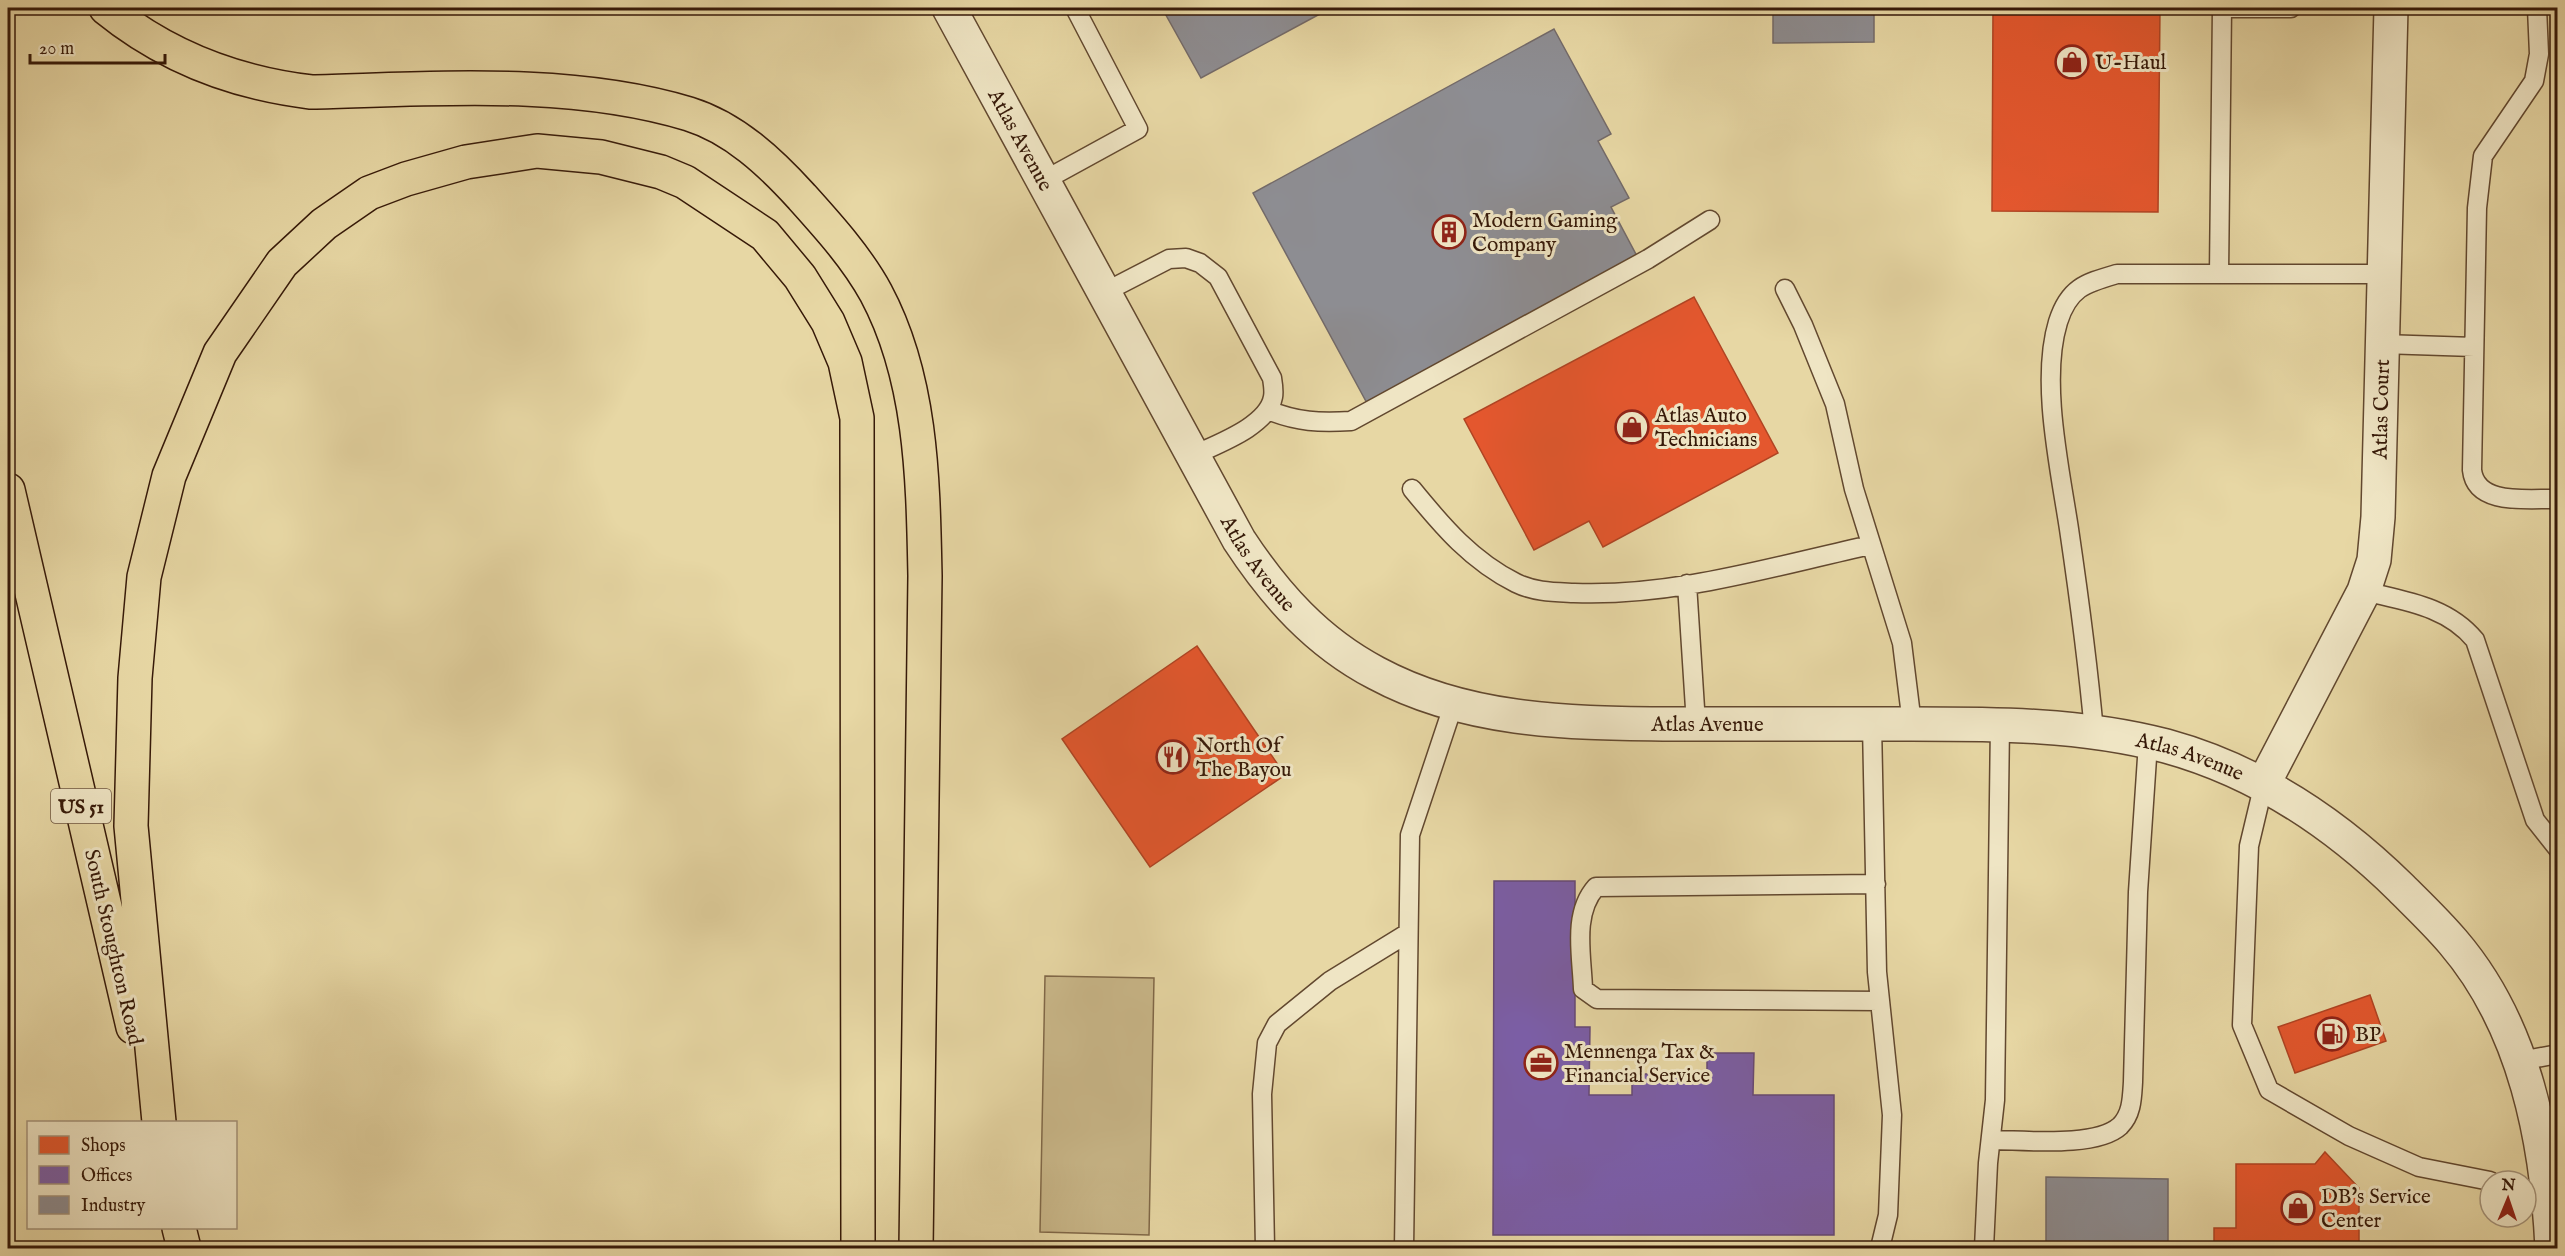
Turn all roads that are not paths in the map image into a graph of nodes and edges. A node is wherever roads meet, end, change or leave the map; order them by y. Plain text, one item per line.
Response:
1 (106, 8) edge
2 (949, 8) edge
3 (1075, 8) edge
4 (2222, 8) edge
5 (2291, 8) edge
6 (2391, 8) edge
7 (2537, 8) edge
8 (1043, 181) junction
9 (1710, 220) dead end
10 (2220, 274) junction
11 (2383, 274) junction
12 (1785, 289) dead end
13 (1106, 292) junction
14 (2382, 344) junction
15 (2474, 347) junction
16 (1268, 410) junction
17 (1194, 455) junction
18 (1413, 489) dead end
19 (8, 490) edge
20 (2558, 499) edge
21 (1871, 545) junction
22 (1687, 584) junction
23 (2364, 591) junction
24 (1454, 703) junction
25 (1696, 724) junction
26 (1872, 724) junction
27 (1912, 724) junction
28 (2000, 724) junction
29 (2094, 732) junction
30 (2148, 742) junction
31 (2264, 783) junction
32 (2558, 849) edge
33 (1876, 884) junction
34 (1408, 933) junction
35 (1880, 1001) junction
36 (2558, 1054) edge
37 (2520, 1061) junction
38 (157, 1121) edge
39 (157, 1121) edge
40 (1991, 1140) junction
41 (2538, 1169) edge
42 (2478, 1179) edge
43 (2538, 1191) edge
44 (179, 1229) edge
45 (184, 1248) edge
46 (858, 1248) edge
47 (916, 1248) edge
48 (1265, 1248) edge
49 (1404, 1248) edge
50 (1880, 1248) edge
51 (1984, 1248) edge
52 (2552, 1248) edge

1 - 47 main road
2 - 8 street, Atlas Avenue
3 - 8 lane
4 - 5 lane
4 - 10 lane
6 - 11 street, Atlas Court
7 - 15 lane
8 - 13 street, Atlas Avenue
9 - 16 lane
10 - 11 lane
10 - 29 lane
11 - 14 street, Atlas Court
12 - 21 lane
13 - 16 lane
13 - 17 street, Atlas Avenue
14 - 15 lane
14 - 23 street, Atlas Court
15 - 20 lane
16 - 17 lane
17 - 24 street, Atlas Avenue
18 - 22 lane
19 - 38 main road, South Stoughton Road / US 51
21 - 22 lane
21 - 27 lane
22 - 25 lane
23 - 31 street, Atlas Court
23 - 32 lane
24 - 25 street, Atlas Avenue
24 - 34 lane
25 - 26 street, Atlas Avenue
26 - 27 street, Atlas Avenue
26 - 33 lane
27 - 28 street, Atlas Avenue
28 - 29 street, Atlas Avenue
28 - 40 lane
29 - 30 street, Atlas Avenue
30 - 31 street, Atlas Avenue
30 - 40 lane
31 - 37 street, Atlas Avenue
31 - 42 lane
33 - 35 lane
33 - 35 lane
34 - 48 lane
34 - 49 lane
35 - 50 lane
36 - 37 lane
37 - 41 street, Atlas Avenue
39 - 46 main road
40 - 51 lane
43 - 52 street, Atlas Avenue
44 - 45 main road

